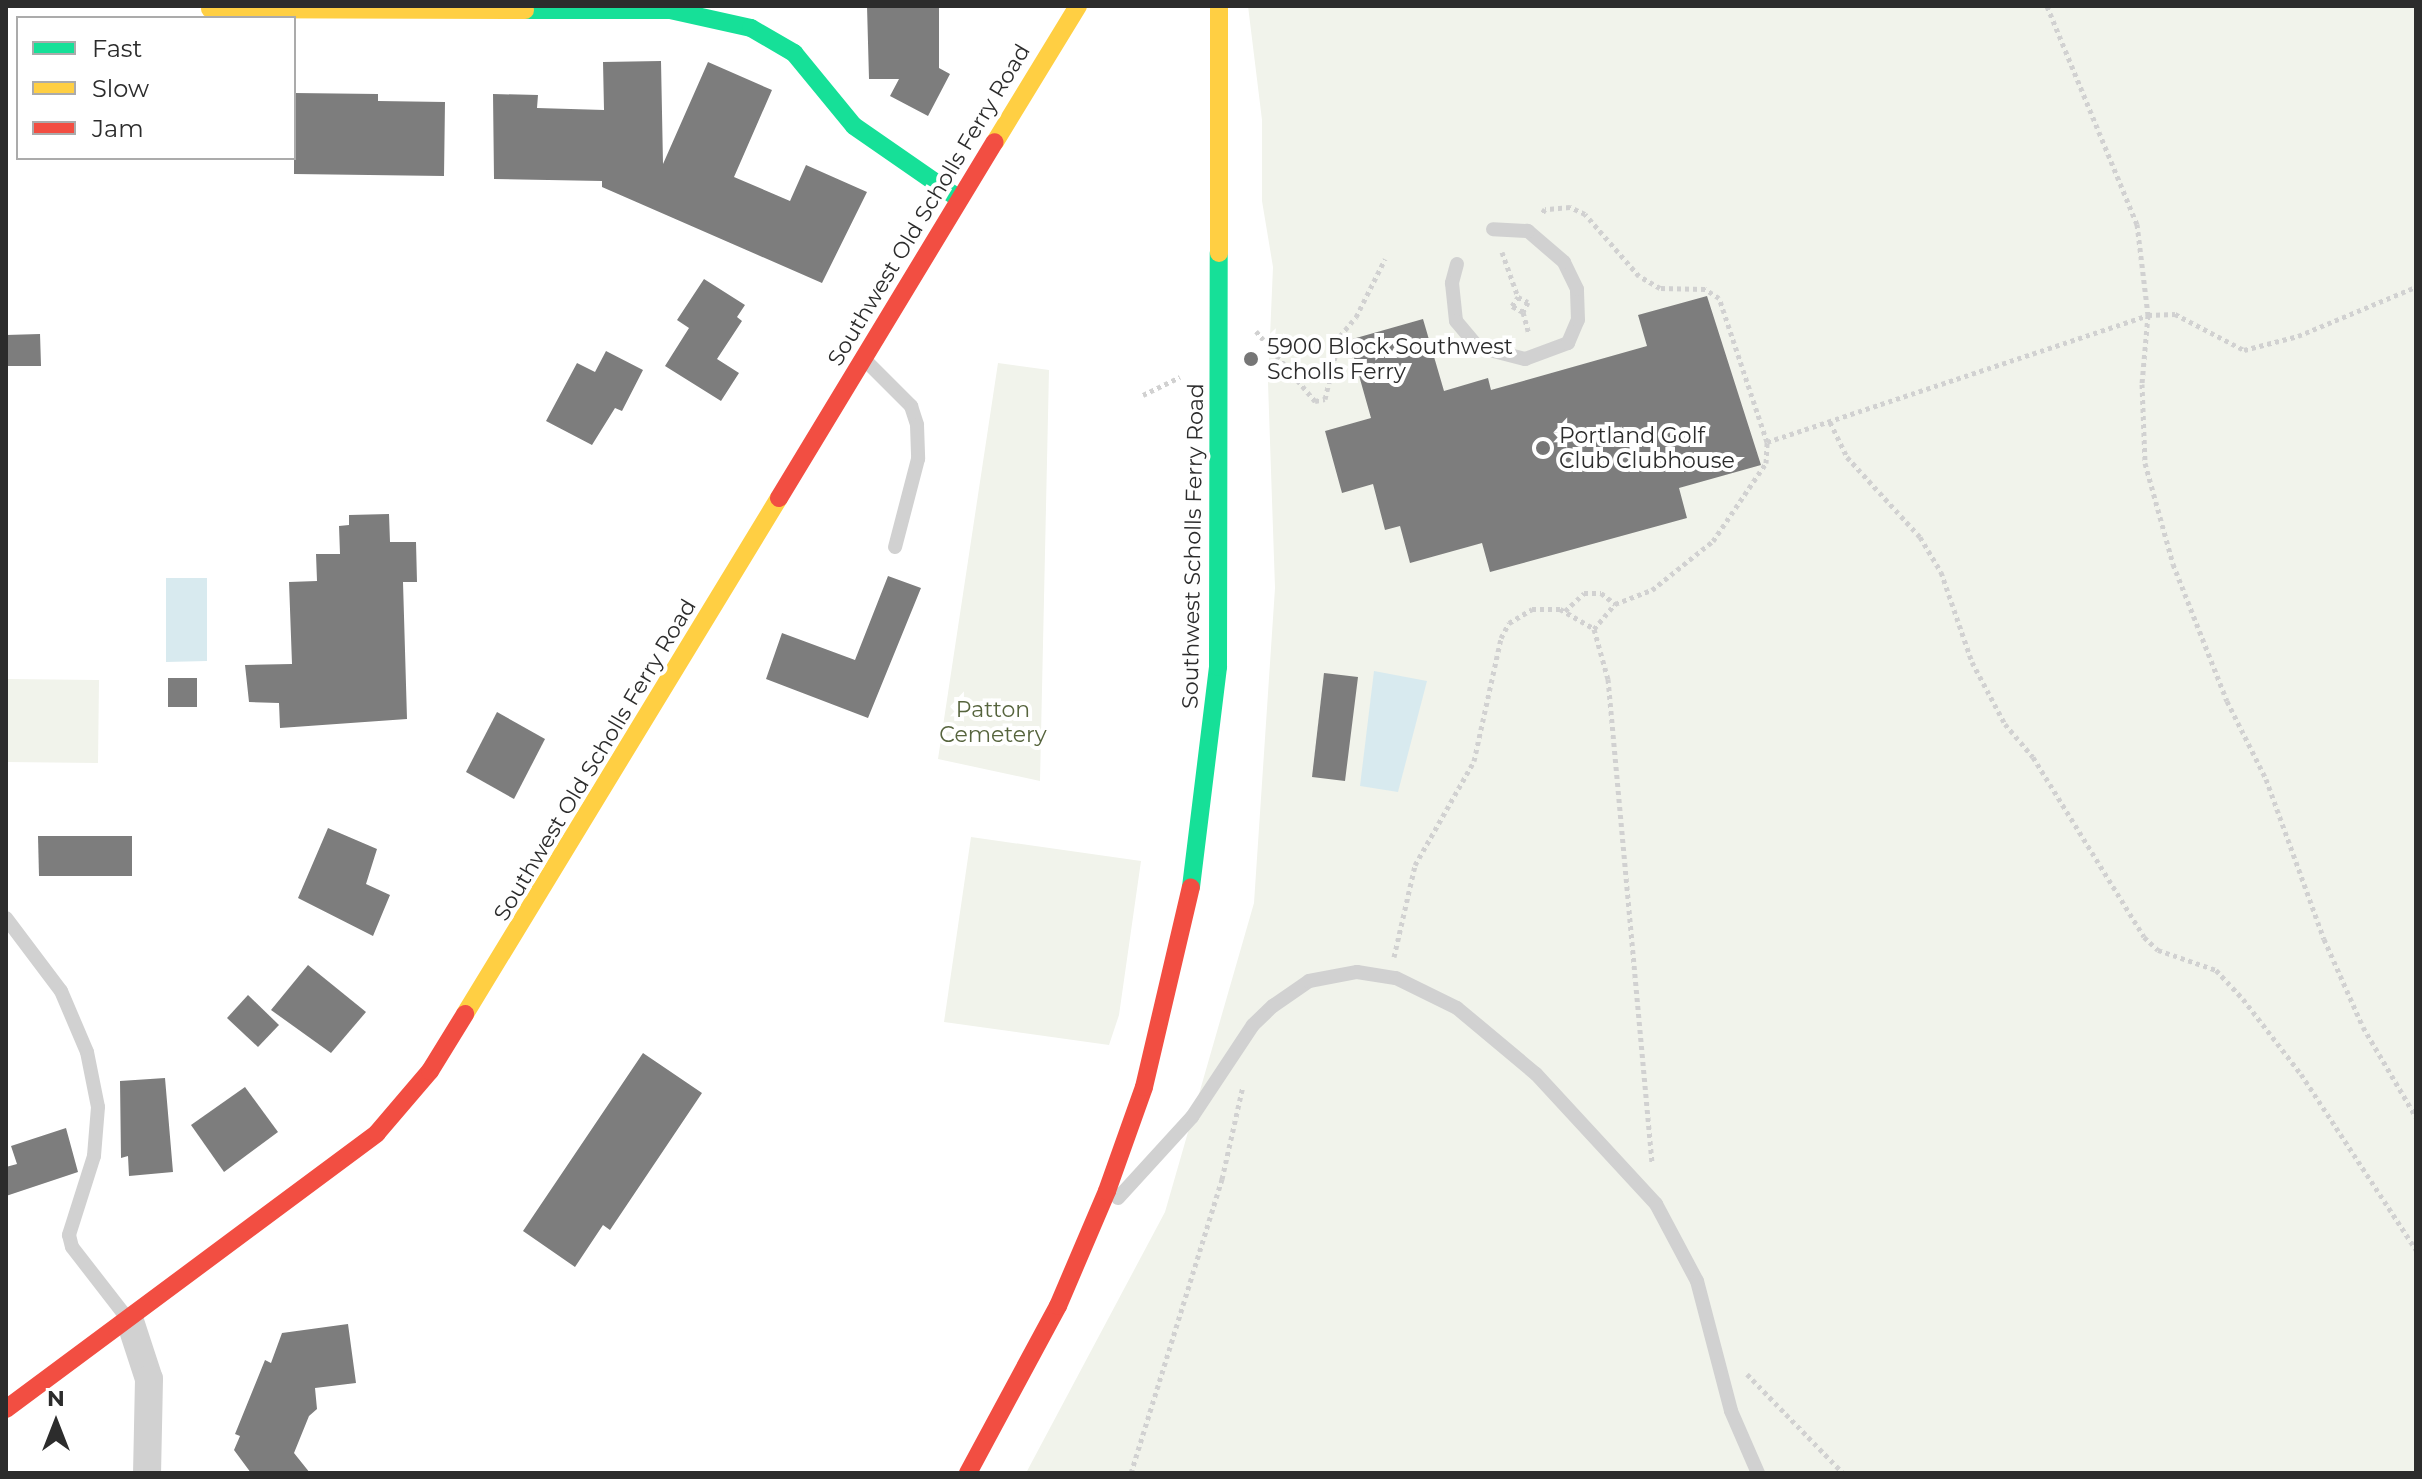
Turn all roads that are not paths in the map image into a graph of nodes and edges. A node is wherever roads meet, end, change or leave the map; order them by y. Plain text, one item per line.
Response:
1 (1078, 6) edge
2 (1219, 6) edge
3 (609, 8) edge
4 (210, 9) dead end
5 (958, 198) junction
6 (1493, 229) road end
7 (1457, 264) dead end
8 (863, 358) junction
9 (895, 547) dead end
10 (6, 918) edge
11 (1093, 1225) junction
12 (130, 1321) junction
13 (6, 1409) edge
14 (147, 1473) edge
15 (968, 1473) edge
16 (1758, 1473) edge

1 - 5 street, Southwest Old Scholls Ferry Road
2 - 11 street, Southwest Scholls Ferry Road
3 - 4 street
3 - 5 street
5 - 8 street, Southwest Old Scholls Ferry Road
6 - 7 lane
8 - 9 lane
8 - 12 street, Southwest Old Scholls Ferry Road
10 - 12 lane
11 - 15 street, Southwest Scholls Ferry Road
11 - 16 lane
12 - 13 street, Southwest Old Scholls Ferry Road
12 - 14 street

